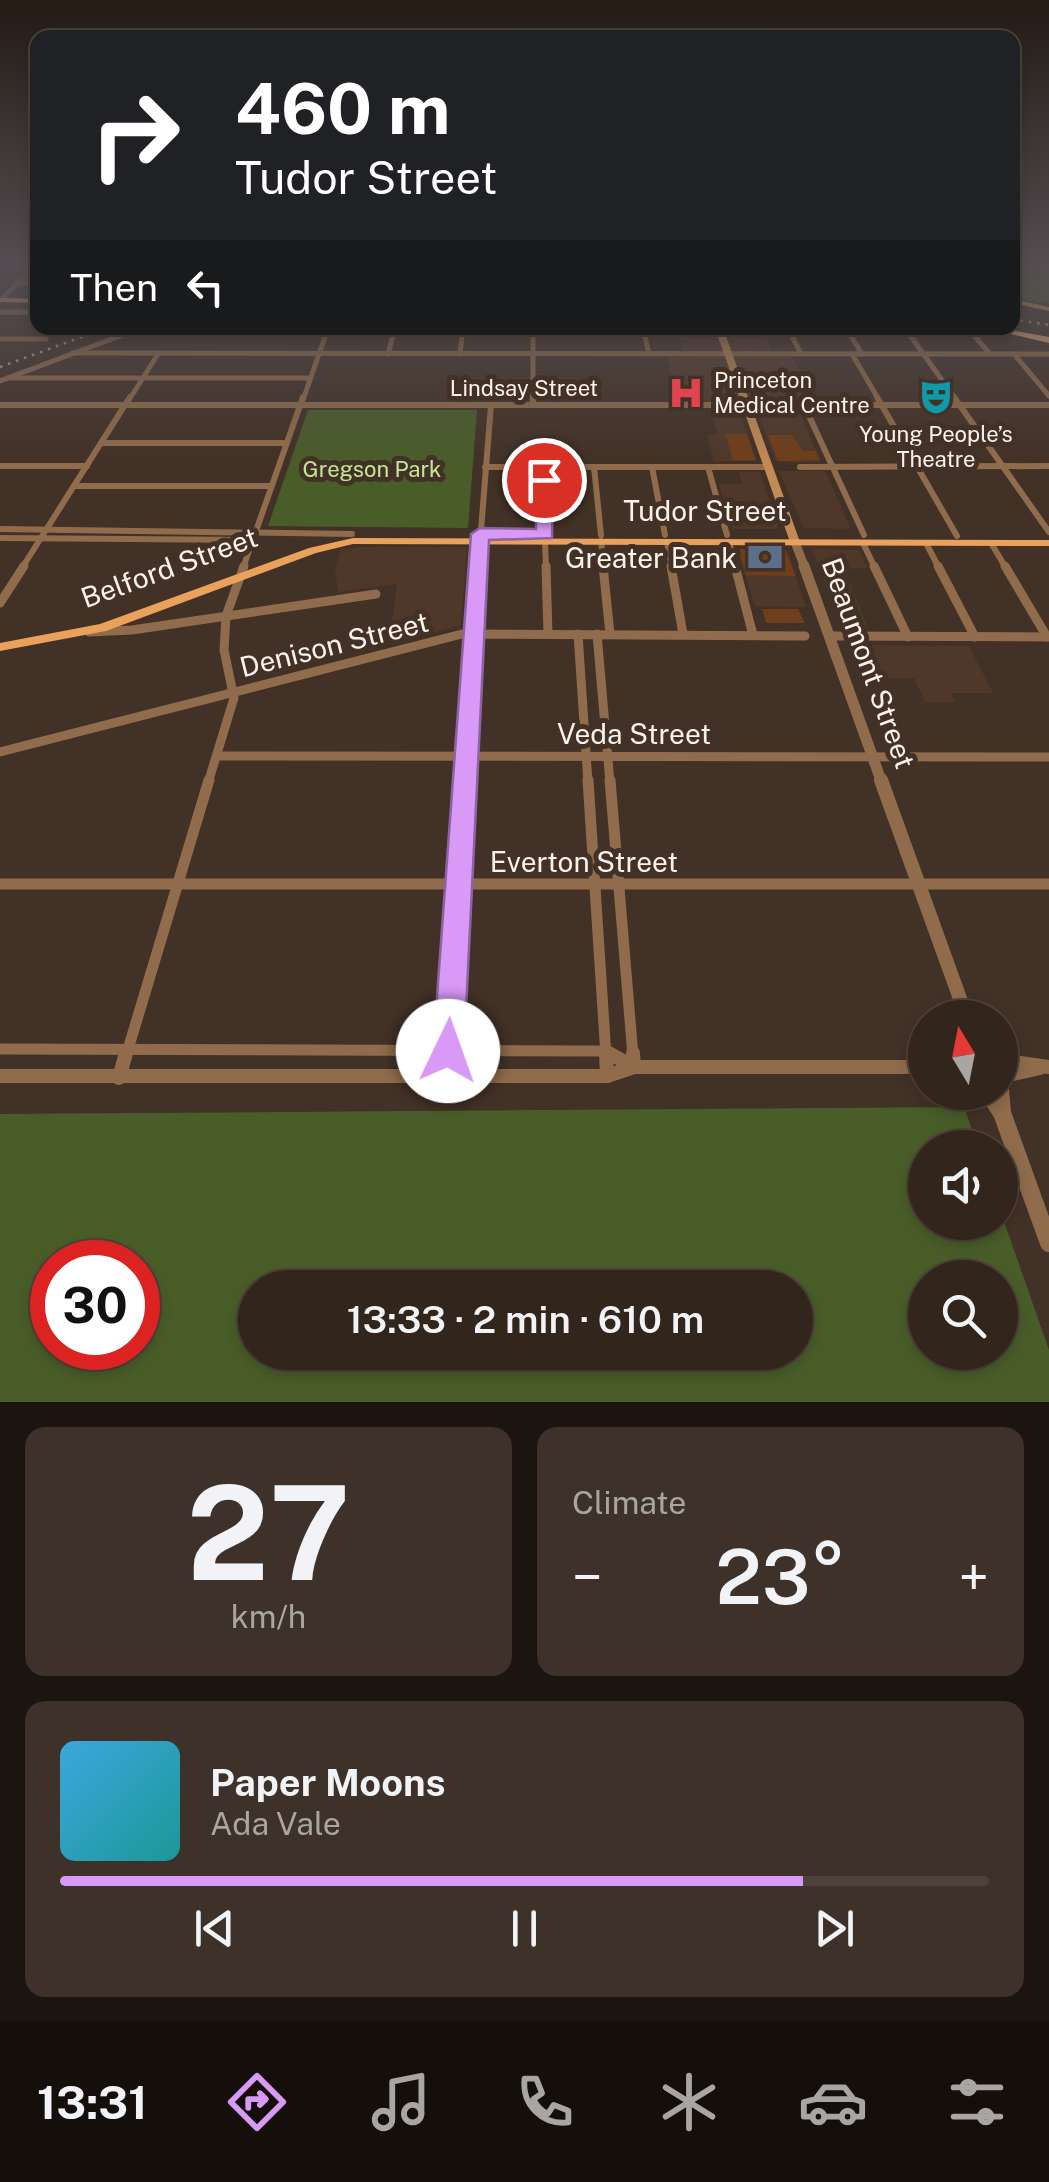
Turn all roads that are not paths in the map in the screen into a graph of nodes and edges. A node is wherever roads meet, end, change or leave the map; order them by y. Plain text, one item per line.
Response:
1 (1025, 331) edge
2 (1020, 333) edge
3 (122, 335) edge
4 (325, 335) edge
5 (393, 335) edge
6 (463, 335) edge
7 (533, 335) edge
8 (645, 335) edge
9 (722, 335) edge
10 (792, 335) edge
11 (850, 335) edge
12 (910, 335) edge
13 (974, 335) edge
14 (1049, 338) edge
15 (0, 340) edge
16 (46, 340) dead end
17 (72, 354) junction
18 (158, 354) junction
19 (318, 354) junction
20 (388, 354) junction
21 (460, 354) junction
22 (534, 354) junction
23 (649, 354) junction
24 (729, 354) junction
25 (801, 354) junction
26 (852, 354) junction
27 (862, 354) junction
28 (925, 354) junction
29 (990, 354) junction
30 (1014, 354) junction
31 (1049, 354) edge
32 (142, 378) junction
33 (310, 378) junction
34 (4, 380) edge
35 (1049, 396) edge
36 (0, 405) edge
37 (126, 405) junction
38 (300, 405) junction
39 (488, 405) junction
40 (533, 405) junction
41 (747, 405) junction
42 (804, 405) junction
43 (882, 405) junction
44 (961, 405) junction
45 (1049, 405) edge
46 (101, 443) junction
47 (286, 444) junction
48 (0, 466) edge
49 (87, 466) junction
50 (1002, 466) junction
51 (1049, 466) edge
52 (485, 467) junction
53 (544, 467) junction
54 (594, 467) junction
55 (652, 467) junction
56 (708, 467) junction
57 (768, 467) junction
58 (800, 467) dead end
59 (832, 467) junction
60 (918, 467) junction
61 (74, 486) junction
62 (270, 486) junction
63 (0, 529) edge
64 (44, 534) junction
65 (352, 534) junction
66 (252, 536) junction
67 (957, 536) junction
68 (1049, 537) edge
69 (0, 538) edge
70 (480, 538) junction
71 (545, 538) junction
72 (601, 538) junction
73 (666, 538) junction
74 (728, 538) junction
75 (794, 539) junction
76 (863, 539) junction
77 (926, 542) junction
78 (991, 543) junction
79 (326, 546) joint
80 (242, 572) junction
81 (376, 594) dead end
82 (0, 603) edge
83 (226, 616) junction
84 (86, 632) junction
85 (473, 634) junction
86 (548, 634) junction
87 (578, 634) junction
88 (596, 634) junction
89 (610, 634) junction
90 (683, 634) junction
91 (754, 634) junction
92 (805, 636) dead end
93 (830, 636) junction
94 (976, 636) junction
95 (908, 637) junction
96 (1048, 637) edge
97 (0, 638) edge
98 (0, 646) edge
99 (233, 692) junction
100 (0, 752) edge
101 (218, 756) junction
102 (466, 756) junction
103 (587, 756) junction
104 (608, 756) junction
105 (873, 756) junction
106 (1049, 757) edge
107 (618, 883) junction
108 (919, 883) junction
109 (0, 884) edge
110 (177, 884) junction
111 (458, 884) junction
112 (596, 884) junction
113 (1049, 884) edge
114 (961, 1000) edge
115 (128, 1048) junction
116 (0, 1049) edge
117 (448, 1051) junction
118 (605, 1051) junction
119 (1018, 1063) edge
120 (634, 1067) junction
121 (1046, 1067) edge
122 (908, 1068) edge
123 (1018, 1074) edge
124 (0, 1076) edge
125 (447, 1076) junction
126 (607, 1076) junction
127 (119, 1078) junction
128 (1000, 1110) edge
129 (1002, 1110) edge
130 (1002, 1113) junction
131 (1049, 1243) edge

1 - 14 highway
2 - 14 highway
3 - 17 street
4 - 19 street
5 - 20 street
6 - 21 street
7 - 22 street
8 - 23 street
9 - 24 main road, Beaumont Street
10 - 25 street
11 - 27 street
12 - 28 street
13 - 29 street
15 - 16 street
17 - 18 street
17 - 34 street
18 - 19 street
18 - 32 street
19 - 20 street
19 - 33 street
20 - 21 street
21 - 22 street
22 - 23 street
22 - 40 street
23 - 24 street
24 - 25 street
24 - 41 main road, Beaumont Street
25 - 26 street
26 - 27 street
26 - 43 street
27 - 28 street
28 - 29 street
28 - 44 street
29 - 30 street
30 - 31 street
30 - 35 street
32 - 33 street
32 - 34 street
32 - 37 street
33 - 38 street
36 - 37 street, Lindsay Street
37 - 38 street, Lindsay Street
37 - 46 street
38 - 39 street, Lindsay Street
38 - 47 street
39 - 40 street, Lindsay Street
39 - 52 street
40 - 41 street, Lindsay Street
41 - 42 street, Lindsay Street
41 - 57 main road, Beaumont Street
42 - 43 street, Lindsay Street
42 - 59 street
43 - 44 street, Lindsay Street
43 - 60 street
44 - 45 street, Lindsay Street
44 - 50 street
46 - 47 street
46 - 49 street
47 - 62 street
48 - 49 street
49 - 61 street
50 - 51 street
50 - 60 street
50 - 68 street
52 - 53 street
52 - 70 street
53 - 54 street
53 - 71 street
54 - 55 street
54 - 72 street
55 - 56 street
55 - 73 street
56 - 57 street
56 - 74 street
57 - 75 main road, Beaumont Street
58 - 59 street
59 - 60 street
59 - 76 street
60 - 67 street
61 - 62 street
61 - 64 street
62 - 66 street
63 - 64 street, Tudor Street
64 - 66 street, Tudor Street
64 - 69 street, Tudor Street
64 - 82 street
65 - 66 street, Tudor Street
65 - 70 main road, Tudor Street
65 - 80 main road, Belford Street
66 - 80 street
67 - 68 main road, Tudor Street
67 - 76 main road, Tudor Street
68 - 78 main road, Tudor Street
70 - 71 main road, Tudor Street
70 - 79 main road, Tudor Street
70 - 85 street
71 - 72 main road, Tudor Street
71 - 86 street
72 - 73 main road, Tudor Street
72 - 89 street
73 - 74 main road, Tudor Street
73 - 90 street
74 - 75 main road, Tudor Street
74 - 91 street
75 - 76 main road, Tudor Street
75 - 93 street, Beaumont Street
76 - 77 main road, Tudor Street
76 - 95 street
77 - 78 main road, Tudor Street
77 - 94 street
78 - 96 street
79 - 80 main road, Belford Street
80 - 83 street
80 - 84 main road, Belford Street
80 - 97 main road, Belford Street
81 - 83 street
83 - 84 street
83 - 99 street
84 - 98 main road, Belford Street
85 - 86 street, Denison Street
85 - 99 street, Denison Street
85 - 102 street
86 - 87 street, Denison Street
87 - 88 street, Denison Street
87 - 103 street
88 - 89 street, Denison Street
88 - 104 street
89 - 90 street, Denison Street
90 - 91 street, Denison Street
91 - 92 street, Denison Street
93 - 95 street
93 - 105 street, Beaumont Street
94 - 95 street
94 - 96 street
99 - 100 street, Denison Street
99 - 101 street
101 - 102 street, Veda Street
101 - 110 street
102 - 103 street, Veda Street
102 - 111 street
103 - 104 street, Veda Street
103 - 112 street
104 - 105 street, Veda Street
104 - 107 street
105 - 106 street, Veda Street
105 - 108 street, Beaumont Street
107 - 108 street, Everton Street
107 - 112 street, Everton Street
107 - 120 street
108 - 113 street, Everton Street
108 - 114 street, Beaumont Street
109 - 110 street, Everton Street
110 - 111 street, Everton Street
110 - 115 street
111 - 112 street, Everton Street
111 - 117 street
112 - 118 street
115 - 116 street
115 - 117 street
115 - 127 street
117 - 118 street
117 - 125 street
118 - 120 street
118 - 126 street
119 - 121 street
120 - 122 street
120 - 126 street
121 - 123 street
124 - 127 street
125 - 126 street
125 - 127 street
128 - 130 street
129 - 130 street
130 - 131 street

